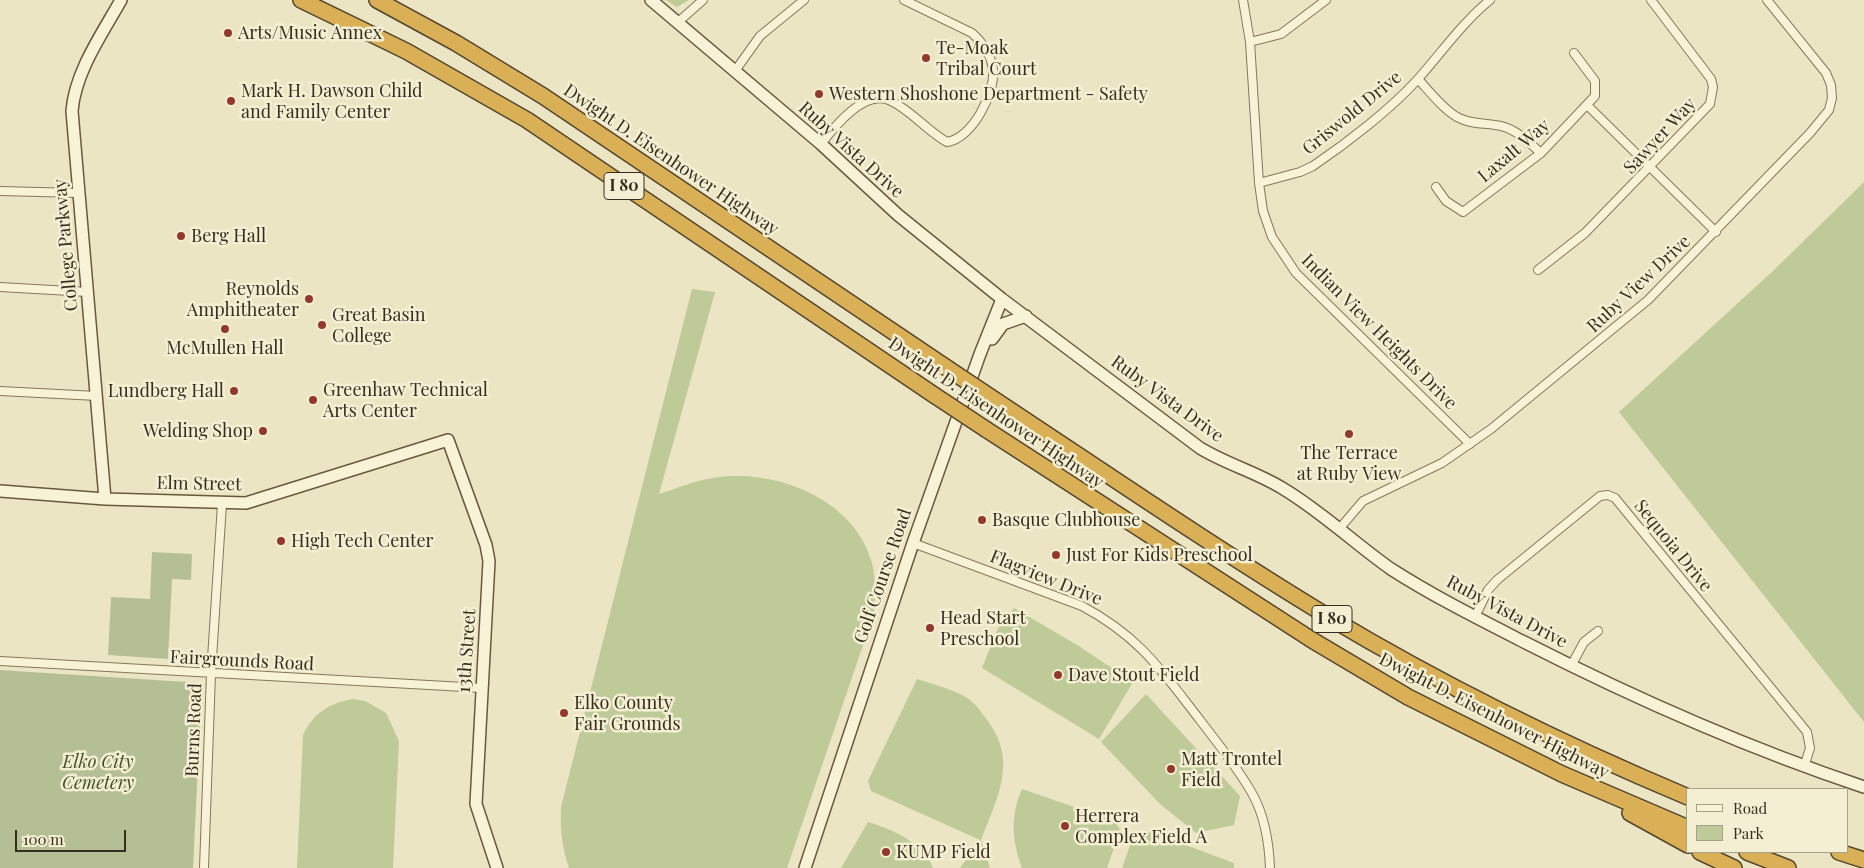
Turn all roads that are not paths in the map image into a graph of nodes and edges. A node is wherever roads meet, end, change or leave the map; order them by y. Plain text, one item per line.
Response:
1 (121, 0) edge
2 (301, 0) edge
3 (377, 0) edge
4 (651, 0) edge
5 (703, 0) edge
6 (804, 0) edge
7 (904, 0) edge
8 (1243, 0) edge
9 (1326, 0) edge
10 (1490, 0) edge
11 (1651, 0) edge
12 (1767, 0) edge
13 (677, 23) junction
14 (1250, 42) junction
15 (1574, 53) dead end
16 (735, 71) junction
17 (1418, 79) junction
18 (1587, 105) junction
19 (821, 144) junction
20 (1541, 153) junction
21 (1650, 168) junction
22 (1259, 183) junction
23 (1436, 186) dead end
24 (0, 191) edge
25 (79, 194) junction
26 (1716, 232) junction
27 (1538, 270) dead end
28 (0, 287) edge
29 (88, 292) junction
30 (1002, 299) junction
31 (1026, 316) junction
32 (973, 374) junction
33 (0, 391) edge
34 (97, 396) junction
35 (448, 440) joint
36 (1470, 444) junction
37 (0, 491) edge
38 (105, 499) junction
39 (222, 504) junction
40 (1340, 528) junction
41 (913, 543) junction
42 (1475, 617) junction
43 (1598, 631) dead end
44 (0, 661) edge
45 (1571, 666) junction
46 (211, 674) junction
47 (482, 688) junction
48 (1804, 767) junction
49 (1562, 774) junction
50 (1864, 787) edge
51 (1686, 796) edge
52 (1686, 827) edge
53 (1686, 844) edge
54 (1849, 850) edge
55 (1702, 853) edge
56 (1749, 853) edge
57 (1842, 853) edge
58 (1864, 854) edge
59 (1864, 860) edge
60 (204, 868) edge
61 (497, 868) edge
62 (805, 868) edge
63 (1270, 868) edge
64 (1734, 868) edge
65 (1788, 868) edge

1 - 25 street, College Parkway
2 - 49 highway, Dwight D. Eisenhower Highway / I 80, bridge
3 - 51 highway, Dwight D. Eisenhower Highway / I 80, bridge
4 - 13 street, Ruby Vista Drive
5 - 13 street
6 - 16 street
7 - 19 street
8 - 14 street, Indian View Heights Drive
9 - 14 street
10 - 17 street, Griswold Drive
11 - 21 street, Sawyer Way
12 - 26 street, Ruby View Drive
13 - 16 street, Ruby Vista Drive
14 - 22 street, Indian View Heights Drive
15 - 18 street, Laxalt Way
16 - 19 street, Ruby Vista Drive
17 - 20 street
17 - 22 street, Griswold Drive
18 - 20 street, Laxalt Way
18 - 21 street
19 - 30 street, Ruby Vista Drive
20 - 23 street, Laxalt Way
21 - 26 street
21 - 27 street, Sawyer Way
22 - 36 street, Indian View Heights Drive
24 - 25 street
25 - 29 street, College Parkway
26 - 36 street, Ruby View Drive
28 - 29 street
29 - 34 street, College Parkway
30 - 31 street, Ruby Vista Drive
30 - 32 street, Golf Course Road
31 - 32 street
31 - 40 street, Ruby Vista Drive
32 - 41 street, Golf Course Road
33 - 34 street
34 - 38 street, College Parkway
35 - 39 street, Elm Street
35 - 47 street, 13th Street
36 - 40 street, Ruby View Drive
37 - 38 street, Elm Street
38 - 39 street, Elm Street
39 - 46 street, Burns Road
40 - 42 street, Ruby Vista Drive
41 - 62 street, Golf Course Road
41 - 63 street, Flagview Drive
42 - 45 street, Ruby Vista Drive
42 - 48 street, Sequoia Drive
43 - 45 street
44 - 46 street, Fairgrounds Road
45 - 48 street, Ruby Vista Drive
46 - 47 street, Fairgrounds Road
46 - 60 street, Burns Road
47 - 61 street, 13th Street
48 - 50 street, Ruby Vista Drive
49 - 52 highway, Dwight D. Eisenhower Highway / I 80
49 - 53 highway
54 - 58 highway
55 - 64 highway
56 - 65 highway
57 - 59 highway

